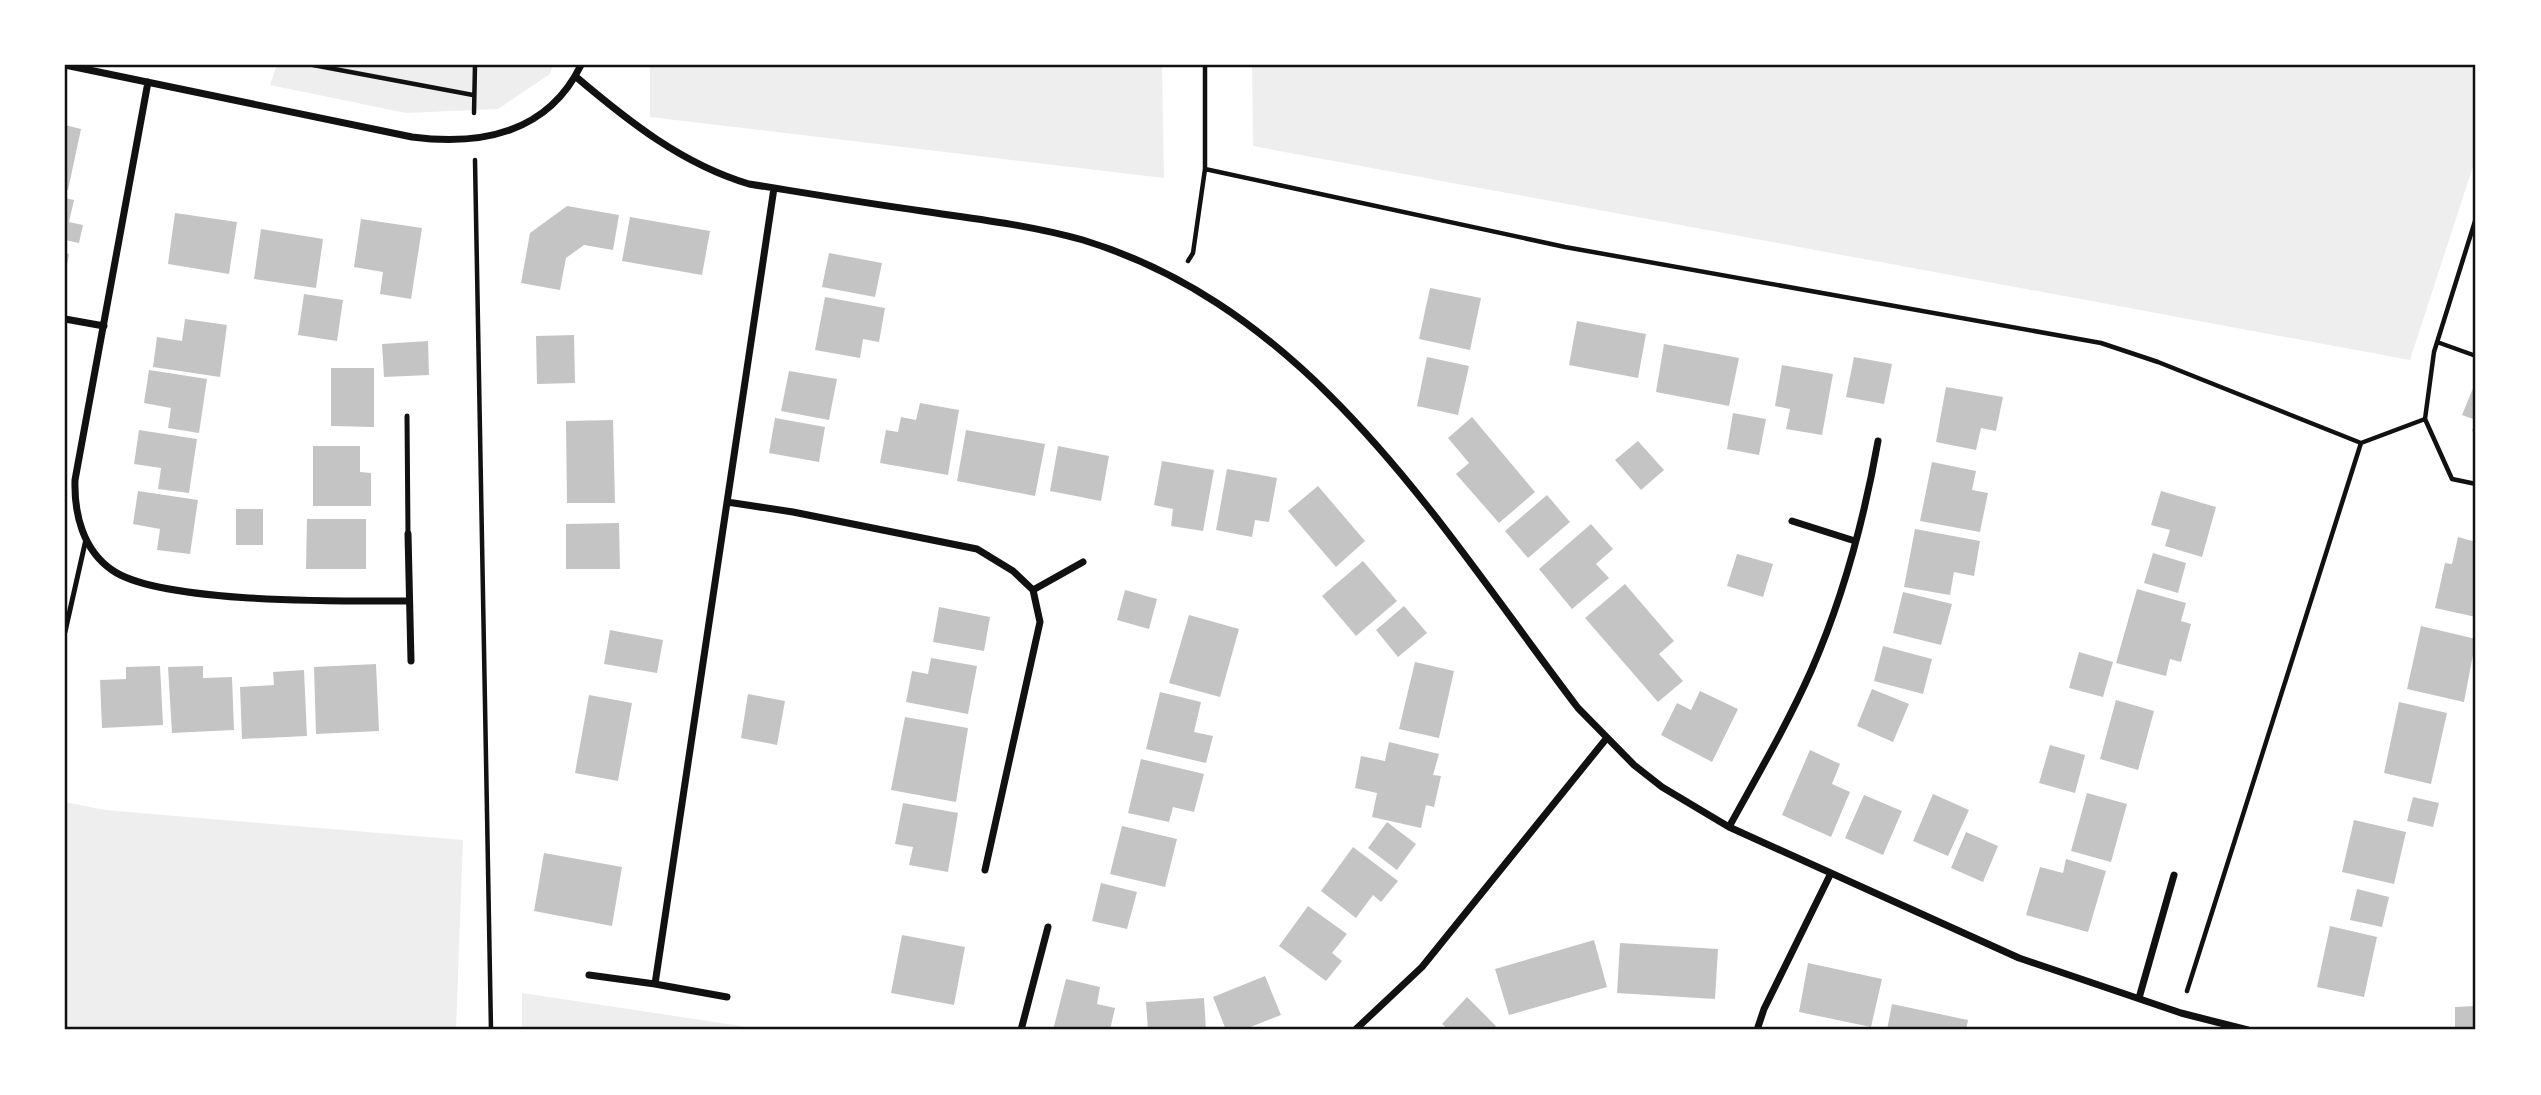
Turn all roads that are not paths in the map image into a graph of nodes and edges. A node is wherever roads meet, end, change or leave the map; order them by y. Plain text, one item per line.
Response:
1 (65, 65) edge
2 (581, 65) edge
3 (575, 76) junction
4 (148, 82) junction
5 (774, 188) junction
6 (65, 319) edge
7 (104, 326) junction
8 (407, 416) dead end
9 (1878, 441) dead end
10 (727, 502) junction
11 (1792, 521) dead end
12 (408, 534) joint
13 (86, 539) junction
14 (1856, 541) junction
15 (1083, 562) dead end
16 (1033, 590) junction
17 (408, 601) junction
18 (65, 632) edge
19 (411, 661) dead end
20 (1606, 739) junction
21 (1729, 827) junction
22 (985, 870) dead end
23 (1831, 873) junction
24 (2174, 876) dead end
25 (1048, 927) dead end
26 (589, 975) dead end
27 (655, 984) junction
28 (727, 997) dead end
29 (2139, 998) junction
30 (1021, 1030) edge
31 (1355, 1030) edge
32 (1757, 1030) edge
33 (2248, 1030) edge

1 - 4 street
2 - 3 street
3 - 4 street
3 - 5 street
4 - 7 street
5 - 10 street
5 - 20 street
6 - 7 street
7 - 13 street
8 - 12 lane
9 - 14 street
10 - 16 street
10 - 27 street
11 - 14 street
12 - 17 street
13 - 17 street
13 - 18 lane
14 - 21 street
15 - 16 street
16 - 22 street
17 - 19 street
20 - 21 street
20 - 31 street
21 - 23 street
23 - 29 street
23 - 32 street
24 - 29 street
25 - 30 street
26 - 27 street
27 - 28 street
29 - 33 street

